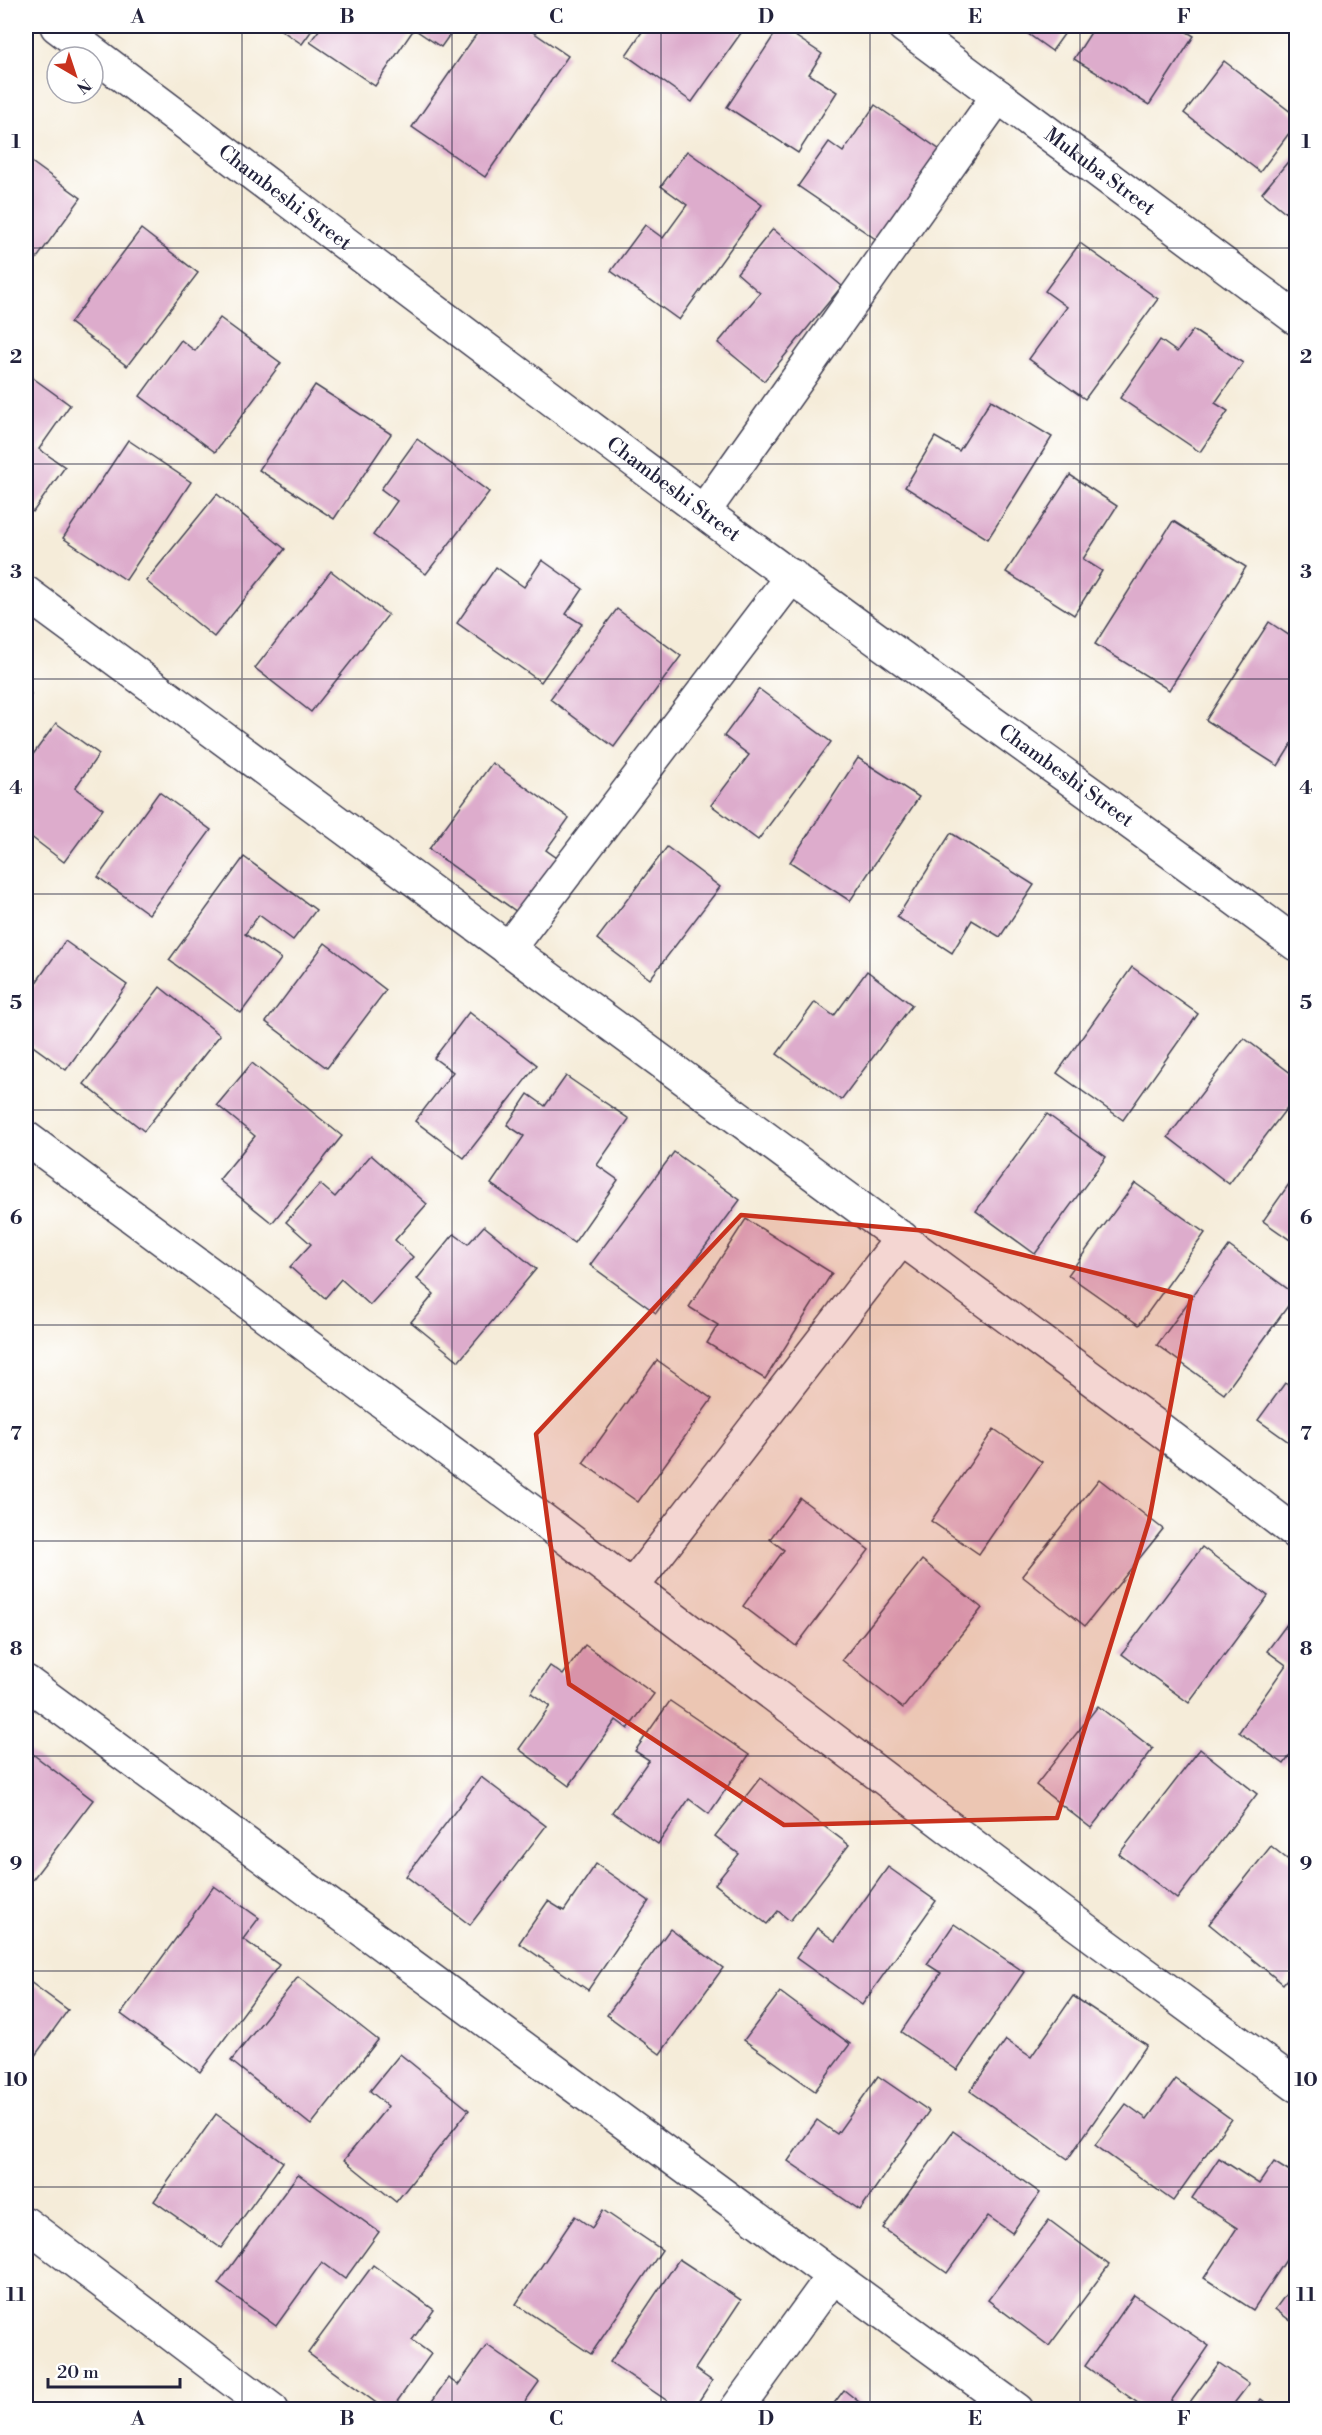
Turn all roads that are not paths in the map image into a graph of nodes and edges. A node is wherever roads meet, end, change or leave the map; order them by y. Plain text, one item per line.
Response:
1 (57, 26) edge
2 (904, 26) edge
3 (998, 96) junction
4 (1296, 318) edge
5 (704, 511) junction
6 (792, 576) junction
7 (26, 593) edge
8 (1296, 944) edge
9 (508, 949) junction
10 (26, 1138) edge
11 (902, 1239) junction
12 (1296, 1533) edge
13 (632, 1587) junction
14 (26, 1682) edge
15 (1296, 2085) edge
16 (26, 2224) edge
17 (832, 2276) junction
18 (272, 2409) edge
19 (736, 2409) edge
20 (1017, 2409) edge

1 - 5 street, Chambeshi Street
2 - 3 street, Mukuba Street
3 - 4 street, Mukuba Street
3 - 5 street
5 - 6 street, Chambeshi Street
6 - 8 street, Chambeshi Street
6 - 9 street
7 - 9 street
9 - 11 street
10 - 13 street
11 - 12 street
11 - 13 street
13 - 15 street
14 - 17 street
16 - 18 street
17 - 19 street
17 - 20 street

